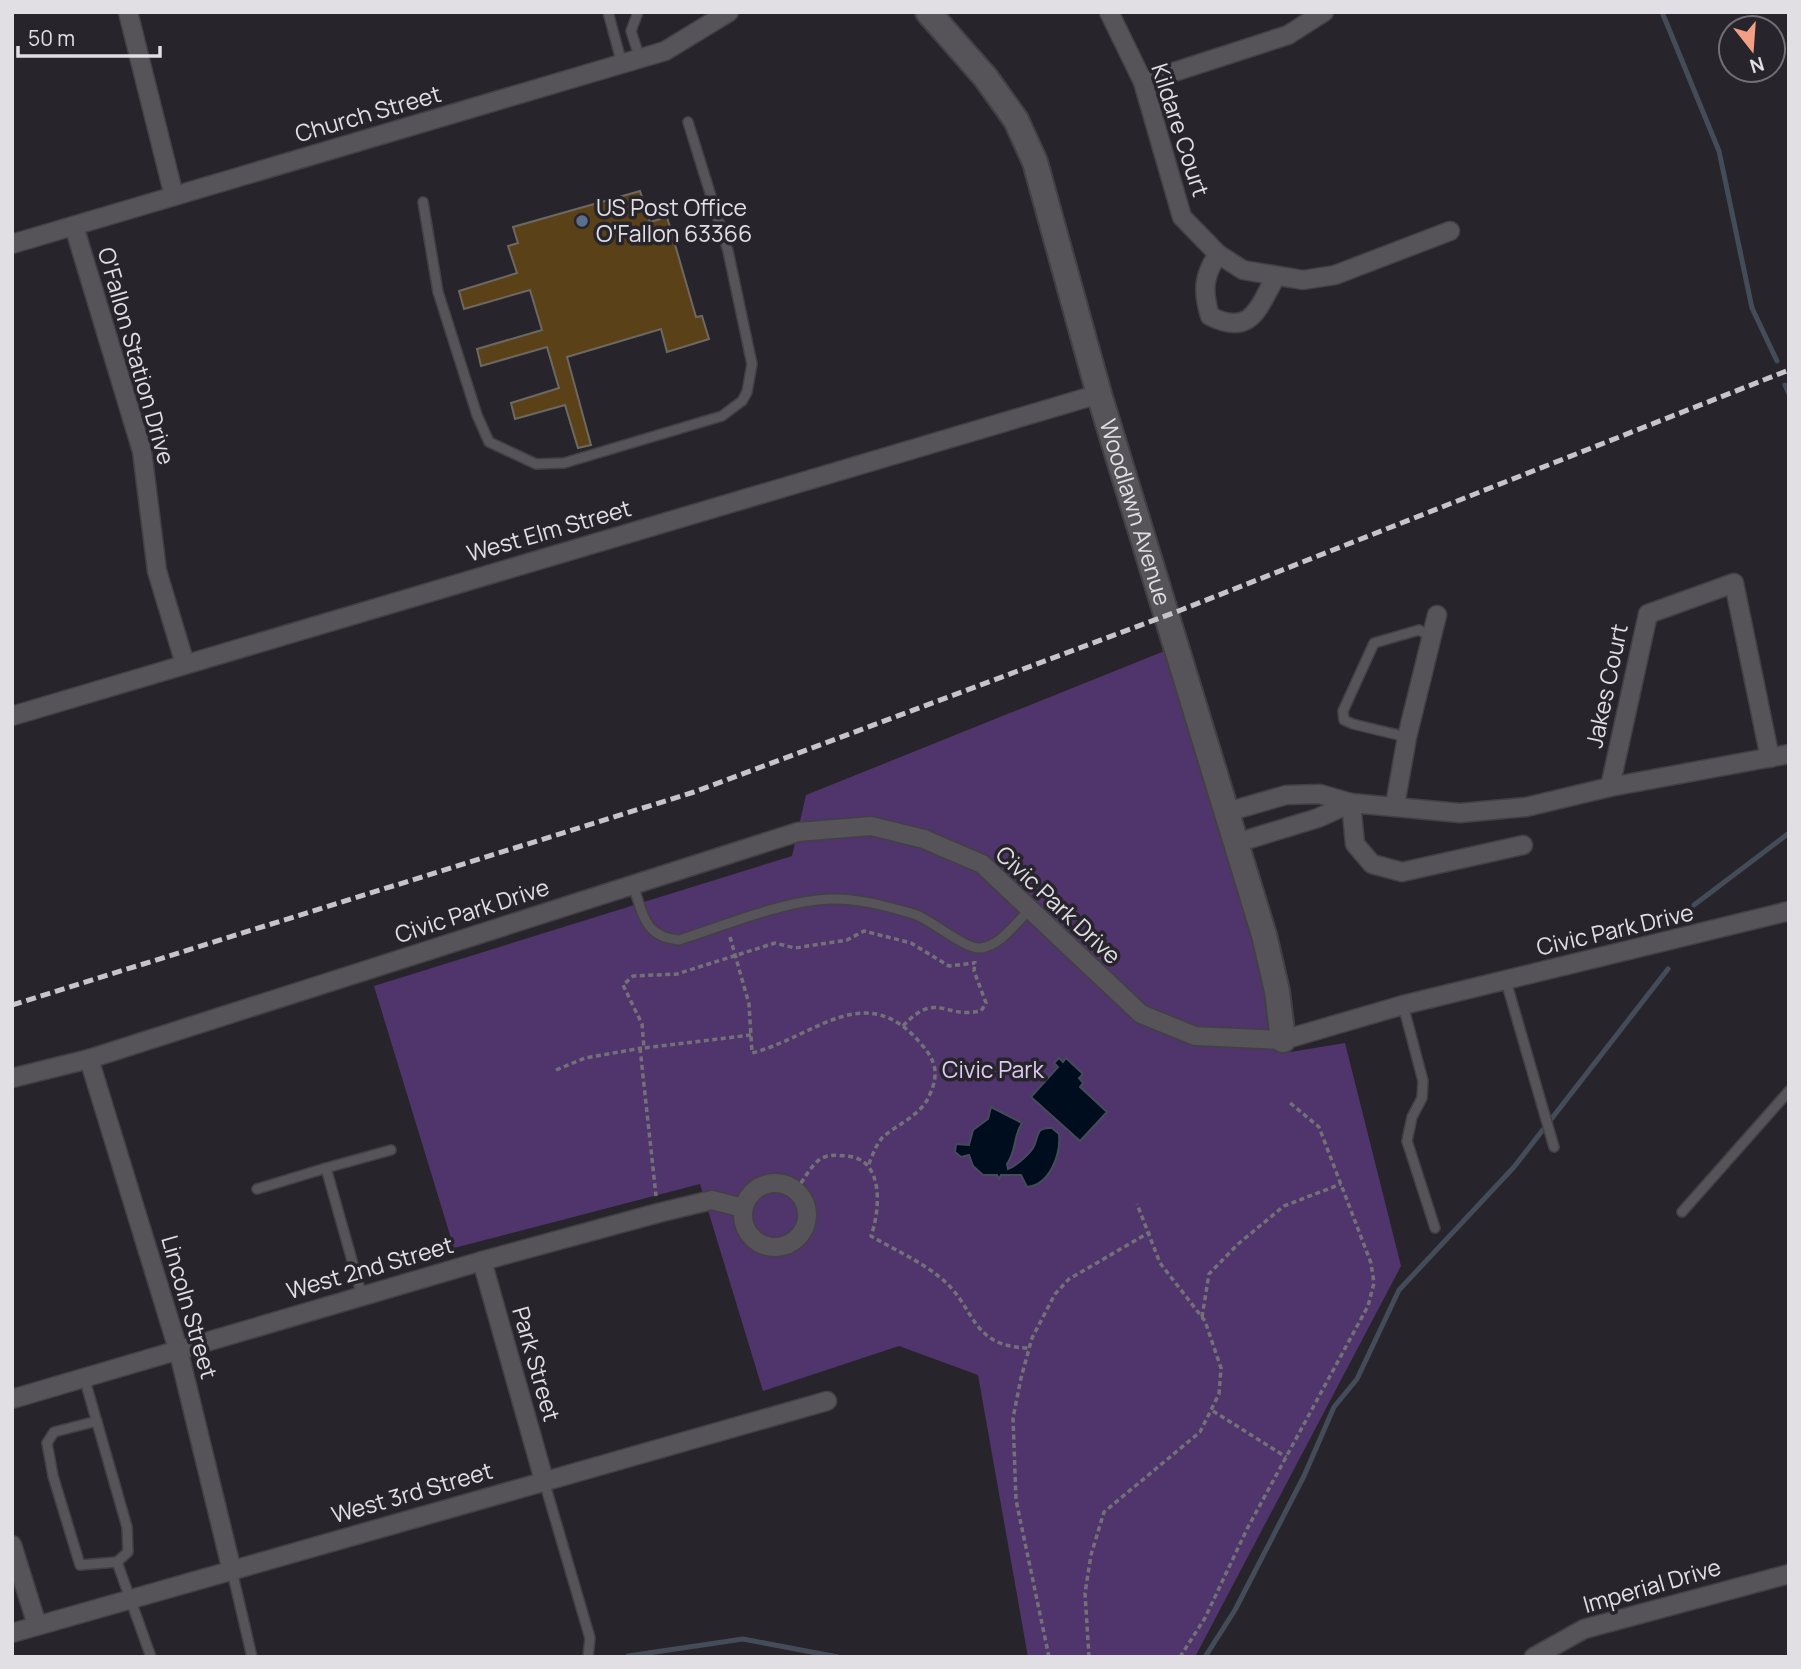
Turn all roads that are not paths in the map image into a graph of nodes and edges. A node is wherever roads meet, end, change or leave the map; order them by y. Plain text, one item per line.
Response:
1 (128, 12) edge
2 (608, 12) edge
3 (638, 12) edge
4 (729, 12) edge
5 (928, 12) edge
6 (1109, 12) edge
7 (1324, 12) edge
8 (640, 58) junction
9 (622, 64) junction
10 (1143, 82) junction
11 (688, 122) dead end
12 (174, 196) junction
13 (423, 202) dead end
14 (74, 226) junction
15 (1450, 231) dead end
16 (12, 244) edge
17 (1218, 254) junction
18 (1275, 278) junction
19 (1099, 394) junction
20 (1437, 615) dead end
21 (1432, 638) junction
22 (185, 664) junction
23 (12, 716) edge
24 (1407, 737) junction
25 (1789, 754) edge
26 (1770, 758) junction
27 (1609, 787) junction
28 (1351, 803) junction
29 (1395, 805) junction
30 (1227, 812) junction
31 (1236, 843) junction
32 (1523, 845) dead end
33 (633, 885) junction
34 (1031, 908) junction
35 (1789, 911) edge
36 (1506, 981) junction
37 (1403, 1005) junction
38 (1283, 1040) junction
39 (89, 1059) junction
40 (12, 1078) edge
41 (1789, 1091) edge
42 (1554, 1147) dead end
43 (391, 1150) dead end
44 (326, 1168) junction
45 (257, 1189) dead end
46 (743, 1208) junction
47 (1682, 1212) dead end
48 (1435, 1228) dead end
49 (482, 1261) junction
50 (362, 1296) junction
51 (178, 1349) junction
52 (84, 1377) junction
53 (12, 1399) edge
54 (827, 1401) dead end
55 (97, 1421) junction
56 (544, 1480) junction
57 (12, 1545) edge
58 (117, 1562) junction
59 (232, 1571) junction
60 (1789, 1574) edge
61 (129, 1600) junction
62 (37, 1625) junction
63 (12, 1633) edge
64 (151, 1657) edge
65 (252, 1657) edge
66 (588, 1657) edge
67 (1534, 1657) edge

1 - 12 street
2 - 9 lane
3 - 8 lane
4 - 8 street, Church Street
5 - 19 street, Woodlawn Avenue
6 - 10 street, Kildare Court
7 - 10 street
8 - 9 street, Church Street
9 - 12 street, Church Street
10 - 17 street, Kildare Court
11 - 13 lane
12 - 14 street, Church Street
14 - 16 street, Church Street
14 - 22 street, O'Fallon Station Drive
15 - 18 street, Kildare Court
17 - 18 street, Kildare Court
17 - 18 street
19 - 22 street, West Elm Street
19 - 30 street, Woodlawn Avenue
20 - 21 street
21 - 24 street
21 - 24 lane
22 - 23 street, West Elm Street
24 - 29 street
25 - 26 street
26 - 27 street
26 - 27 street, Jakes Court
27 - 29 street
28 - 29 street
28 - 30 street
28 - 31 street
28 - 32 street
30 - 31 street, Woodlawn Avenue
31 - 38 street, Woodlawn Avenue
33 - 34 street, Civic Park Drive
33 - 34 lane
33 - 39 street, Civic Park Drive
34 - 38 street, Civic Park Drive
35 - 36 street, Civic Park Drive
36 - 37 street, Civic Park Drive
36 - 42 lane
37 - 38 street, Civic Park Drive
37 - 48 lane
39 - 40 street, Civic Park Drive
39 - 51 street, Lincoln Street
41 - 47 lane
43 - 44 lane
44 - 45 lane
44 - 50 lane
46 - 46 street
46 - 49 street, West 2nd Street
49 - 50 street, West 2nd Street
49 - 56 street, Park Street
50 - 51 street, West 2nd Street
51 - 52 street, West 2nd Street
51 - 59 street, Lincoln Street
52 - 53 street, West 2nd Street
52 - 55 lane
54 - 56 street, West 3rd Street
55 - 58 lane
55 - 58 lane
56 - 59 street, West 3rd Street
56 - 66 lane
57 - 62 street
58 - 61 lane
59 - 61 street, West 3rd Street
59 - 65 lane
60 - 67 street, Imperial Drive
61 - 62 street, West 3rd Street
61 - 64 lane
62 - 63 street, West 3rd Street

